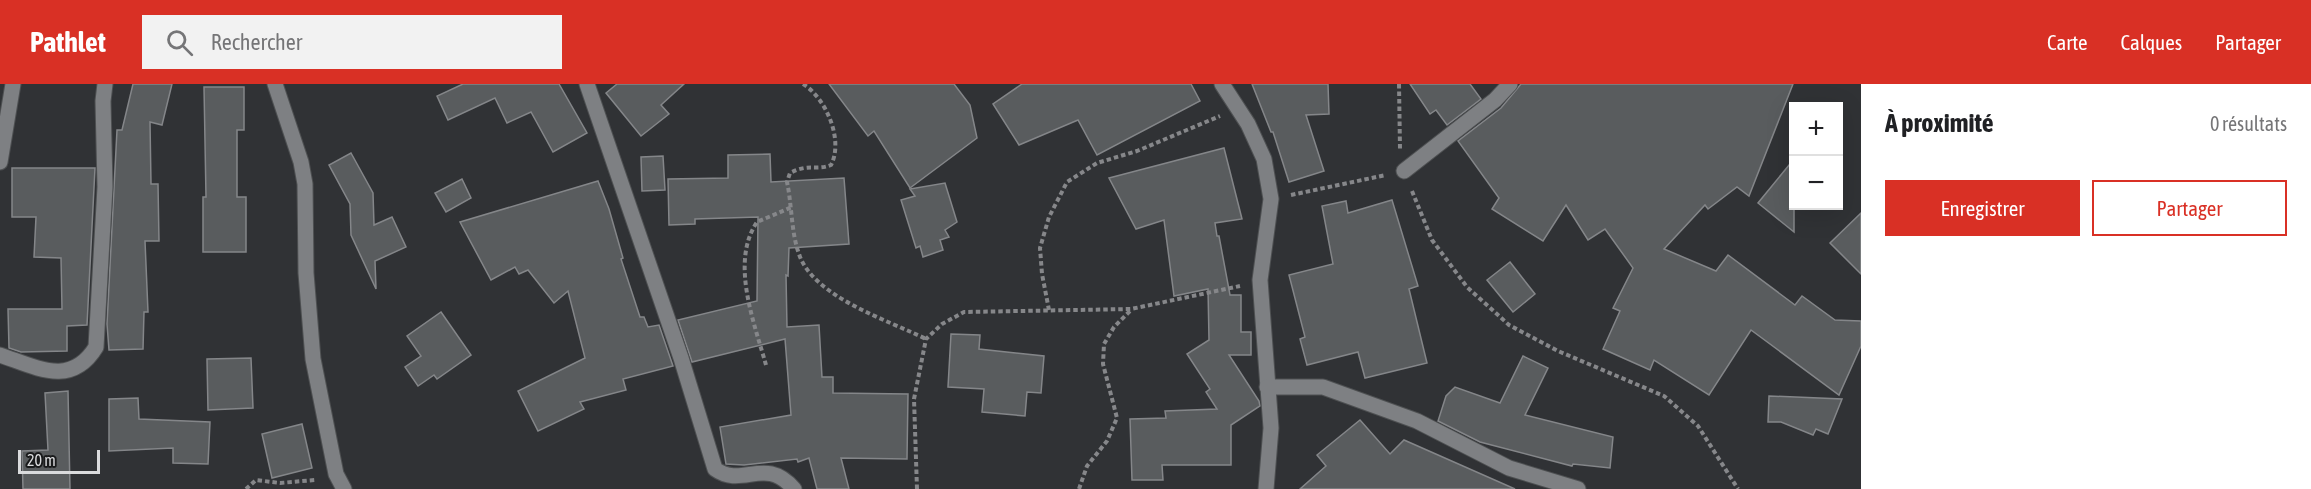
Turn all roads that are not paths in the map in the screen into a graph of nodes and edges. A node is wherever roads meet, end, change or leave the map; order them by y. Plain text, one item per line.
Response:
1 (14, 84) edge
2 (105, 84) edge
3 (275, 84) edge
4 (588, 84) edge
5 (1222, 84) edge
6 (1510, 84) edge
7 (0, 162) edge
8 (1404, 171) road end
9 (0, 355) edge
10 (1267, 387) junction
11 (344, 489) edge
12 (794, 489) edge
13 (1266, 489) edge
14 (1578, 489) edge

1 - 7 street
2 - 9 street
3 - 11 street
4 - 12 street
5 - 10 street
6 - 8 street
10 - 13 street
10 - 14 street

